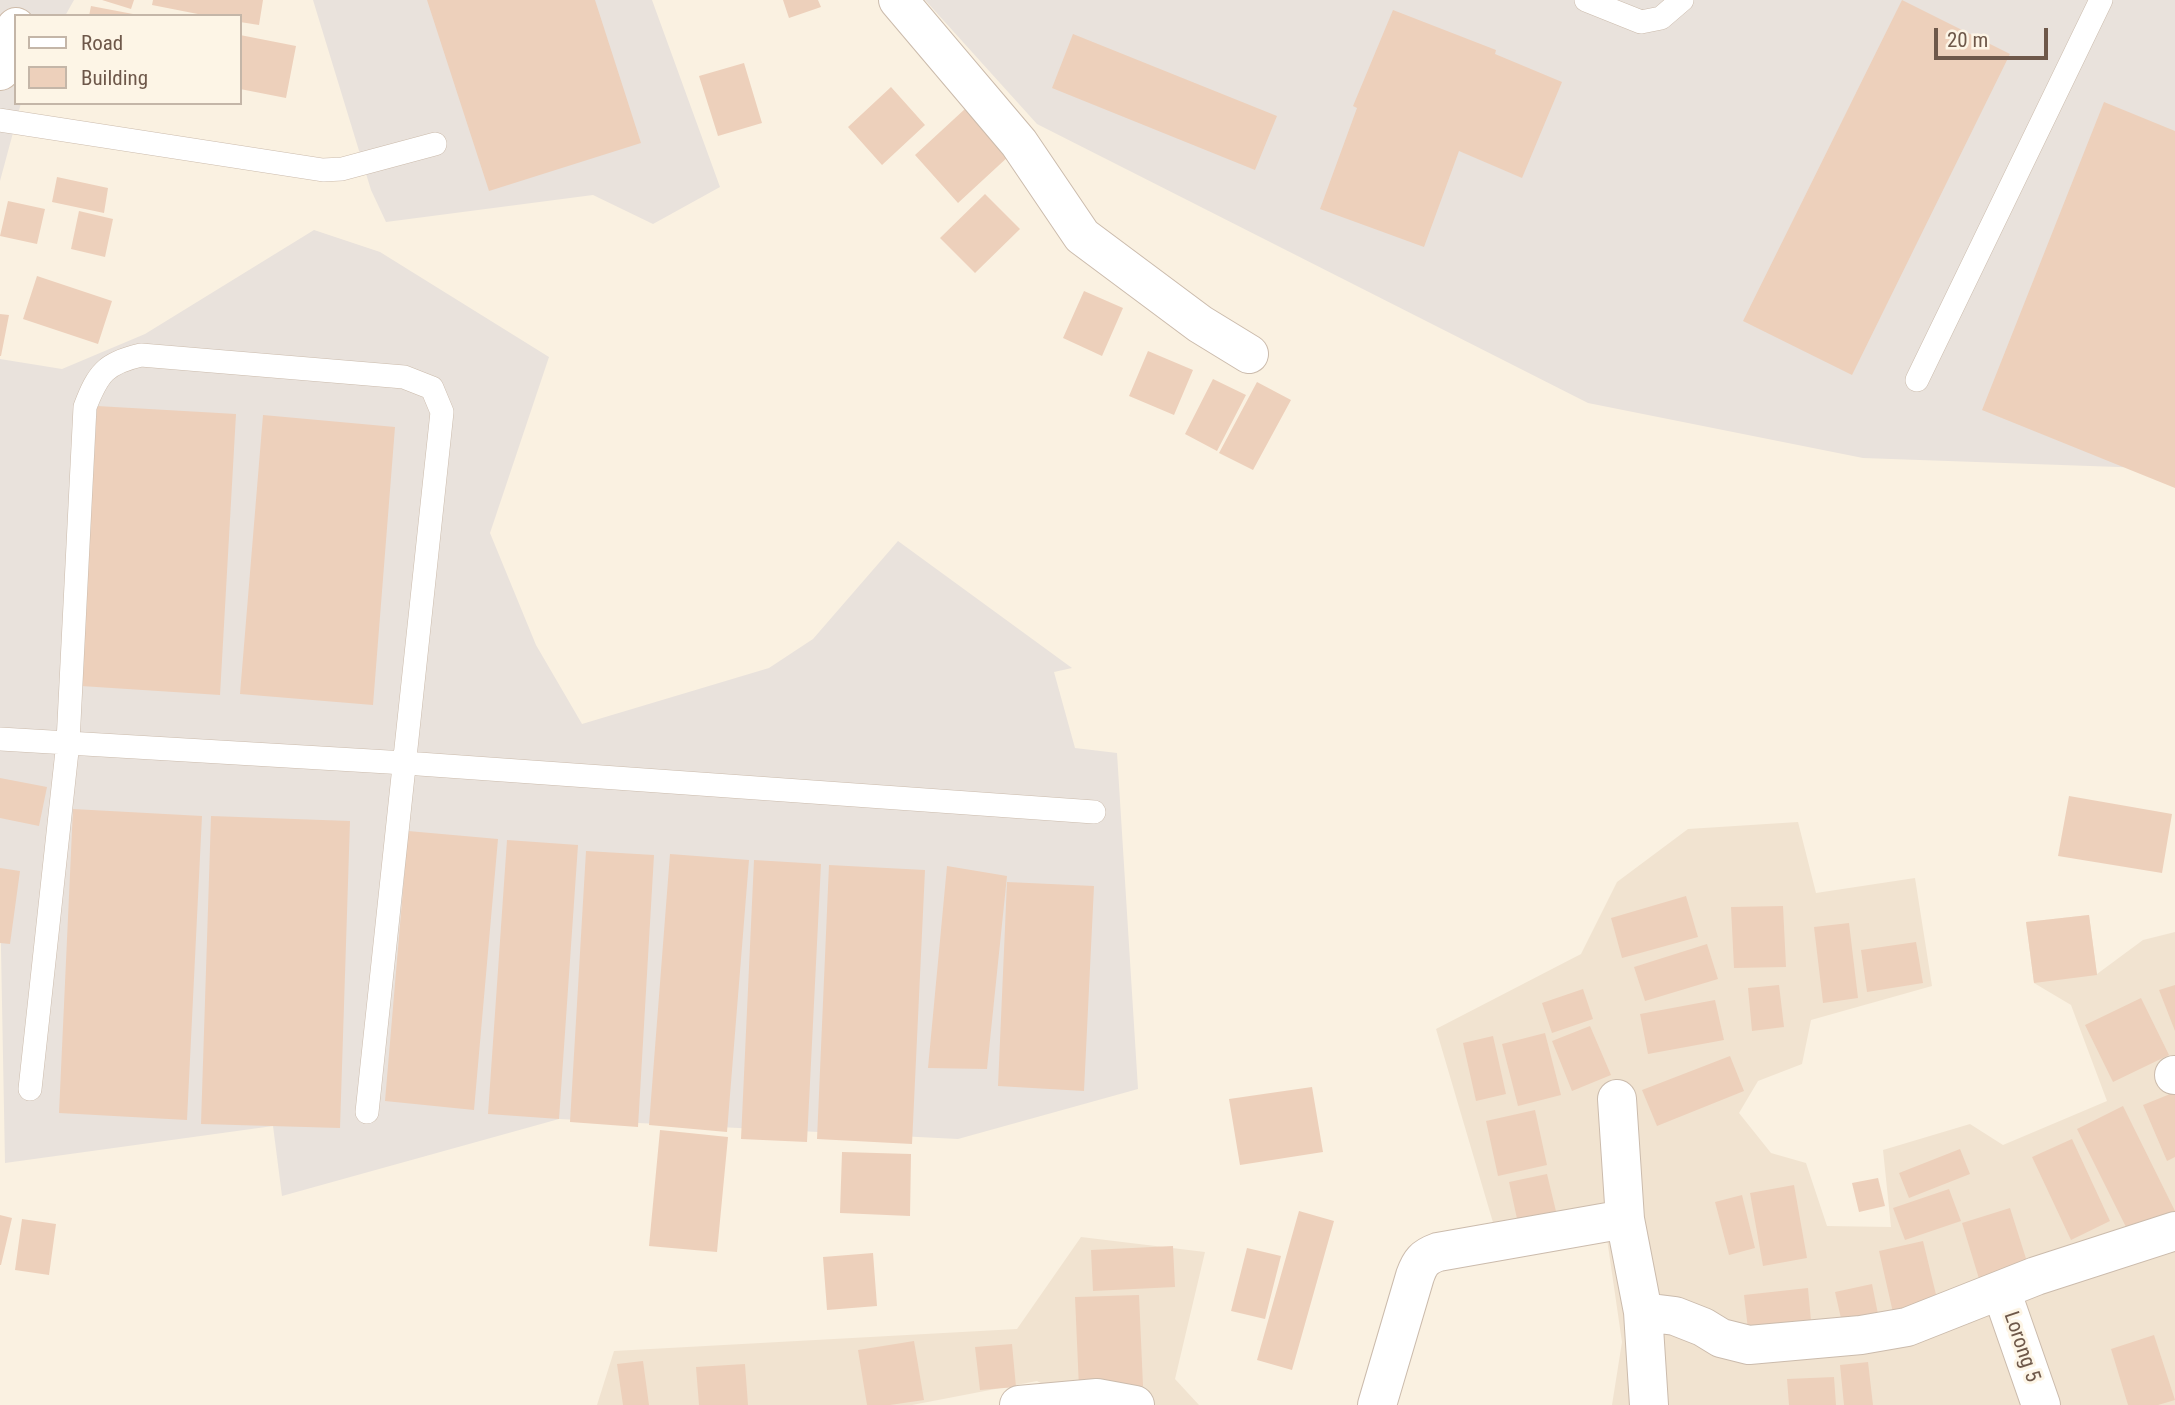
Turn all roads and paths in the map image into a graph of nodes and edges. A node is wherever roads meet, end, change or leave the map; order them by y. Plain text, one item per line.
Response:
1 (898, 0) edge
2 (1586, 0) edge
3 (1682, 0) edge
4 (2101, 0) edge
5 (14, 31) edge
6 (0, 71) edge
7 (0, 120) edge
8 (435, 144) dead end
9 (1250, 354) dead end
10 (1917, 380) dead end
11 (0, 739) edge
12 (68, 742) junction
13 (405, 763) junction
14 (1094, 812) dead end
15 (30, 1089) dead end
16 (1617, 1099) dead end
17 (366, 1112) dead end
18 (1625, 1219) junction
19 (2175, 1231) edge
20 (2001, 1290) junction
21 (1643, 1312) junction
22 (1127, 1404) edge
23 (1019, 1405) edge
24 (1377, 1405) edge
25 (1649, 1405) edge
26 (2041, 1405) edge

1 - 9 street
2 - 3 lane
4 - 10 lane
5 - 6 street
7 - 8 lane
11 - 12 lane
12 - 13 lane
12 - 13 lane
12 - 15 lane
13 - 14 lane
13 - 17 lane
16 - 18 street
18 - 21 street
18 - 24 street
19 - 20 street
20 - 21 street
20 - 26 street, Lorong 5
21 - 25 street
22 - 23 street

